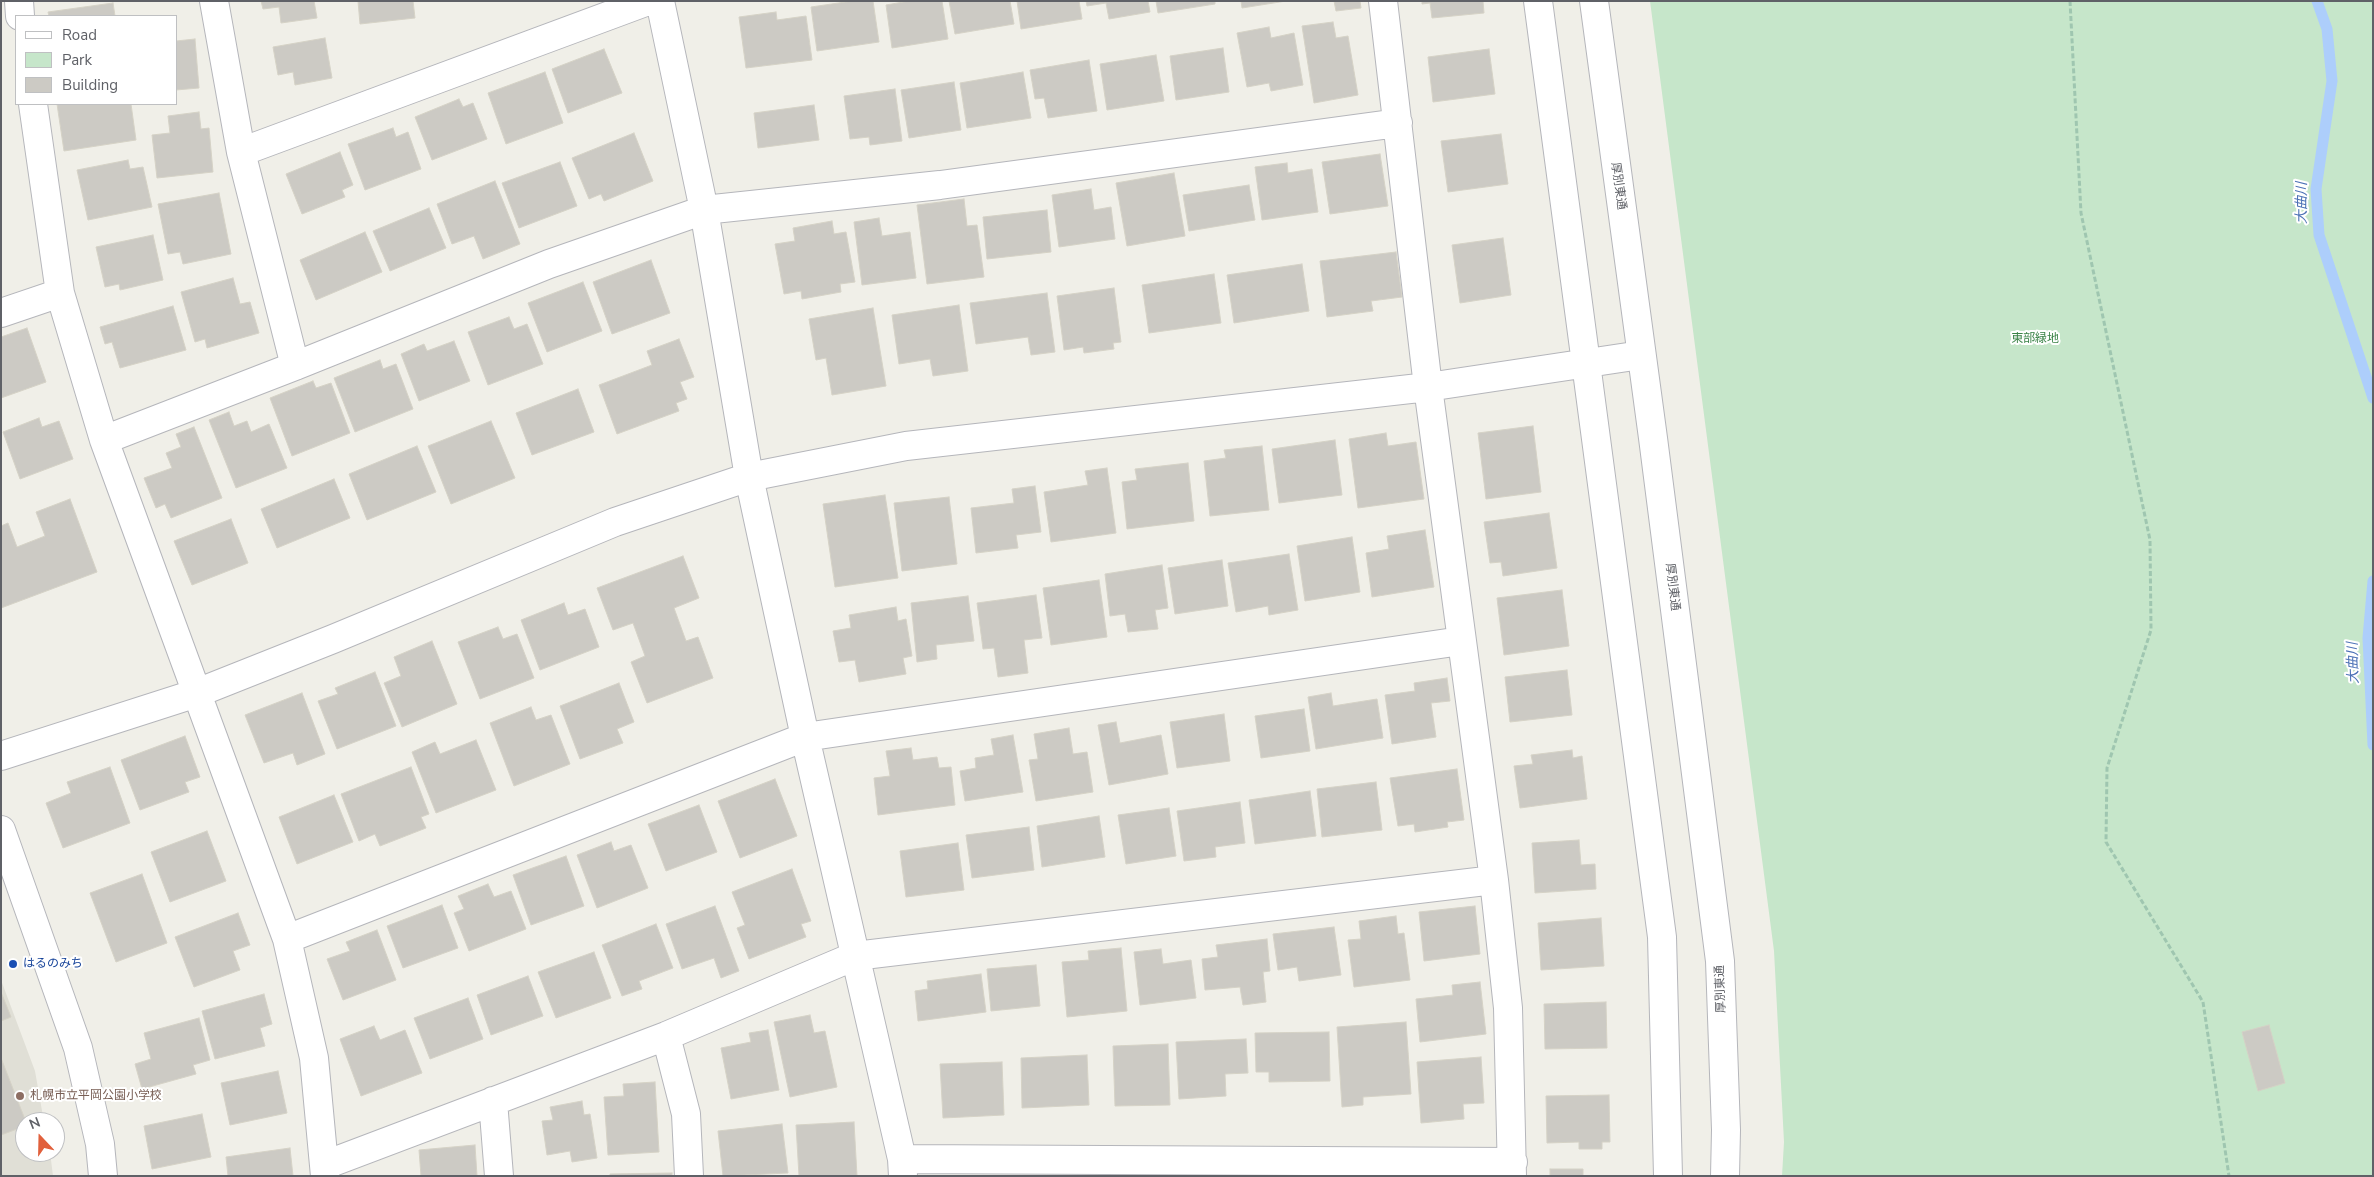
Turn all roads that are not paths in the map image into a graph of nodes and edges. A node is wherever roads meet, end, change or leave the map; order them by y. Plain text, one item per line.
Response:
1 (19, 1) edge
2 (214, 1) edge
3 (648, 1) edge
4 (660, 1) edge
5 (1383, 1) edge
6 (1538, 1) edge
7 (1594, 1) edge
8 (20, 15) edge
9 (33, 105) edge
10 (1398, 122) junction
11 (241, 152) junction
12 (704, 210) junction
13 (60, 293) junction
14 (1, 313) edge
15 (1641, 355) junction
16 (1586, 363) junction
17 (295, 366) junction
18 (1428, 388) junction
19 (104, 440) junction
20 (749, 477) junction
21 (1461, 641) junction
22 (197, 693) junction
23 (805, 737) junction
24 (1, 756) edge
25 (1, 830) edge
26 (1494, 880) junction
27 (287, 938) junction
28 (856, 956) junction
29 (666, 1036) junction
30 (493, 1101) junction
31 (902, 1168) edge
32 (1512, 1169) edge
33 (325, 1170) edge
34 (103, 1176) edge
35 (500, 1176) edge
36 (689, 1176) edge
37 (1668, 1176) edge
38 (1725, 1176) edge

1 - 8 street
2 - 11 street
3 - 11 street
4 - 12 street
5 - 10 street
6 - 16 street
7 - 15 street, 厚別東通
9 - 13 street
10 - 12 street
10 - 18 street
11 - 17 street
12 - 17 street
12 - 20 street
13 - 14 street
13 - 19 street
15 - 16 street
15 - 38 street, 厚別東通
16 - 18 street
16 - 37 street
17 - 19 street
18 - 20 street
18 - 21 street
19 - 22 street
20 - 22 street
20 - 23 street
21 - 23 street
21 - 26 street
22 - 24 street
22 - 27 street
23 - 27 street
23 - 28 street
25 - 34 street
26 - 28 street
26 - 32 street
27 - 33 street
28 - 29 street
28 - 31 street
29 - 30 street
29 - 36 street
30 - 33 street
30 - 35 street
31 - 32 street

